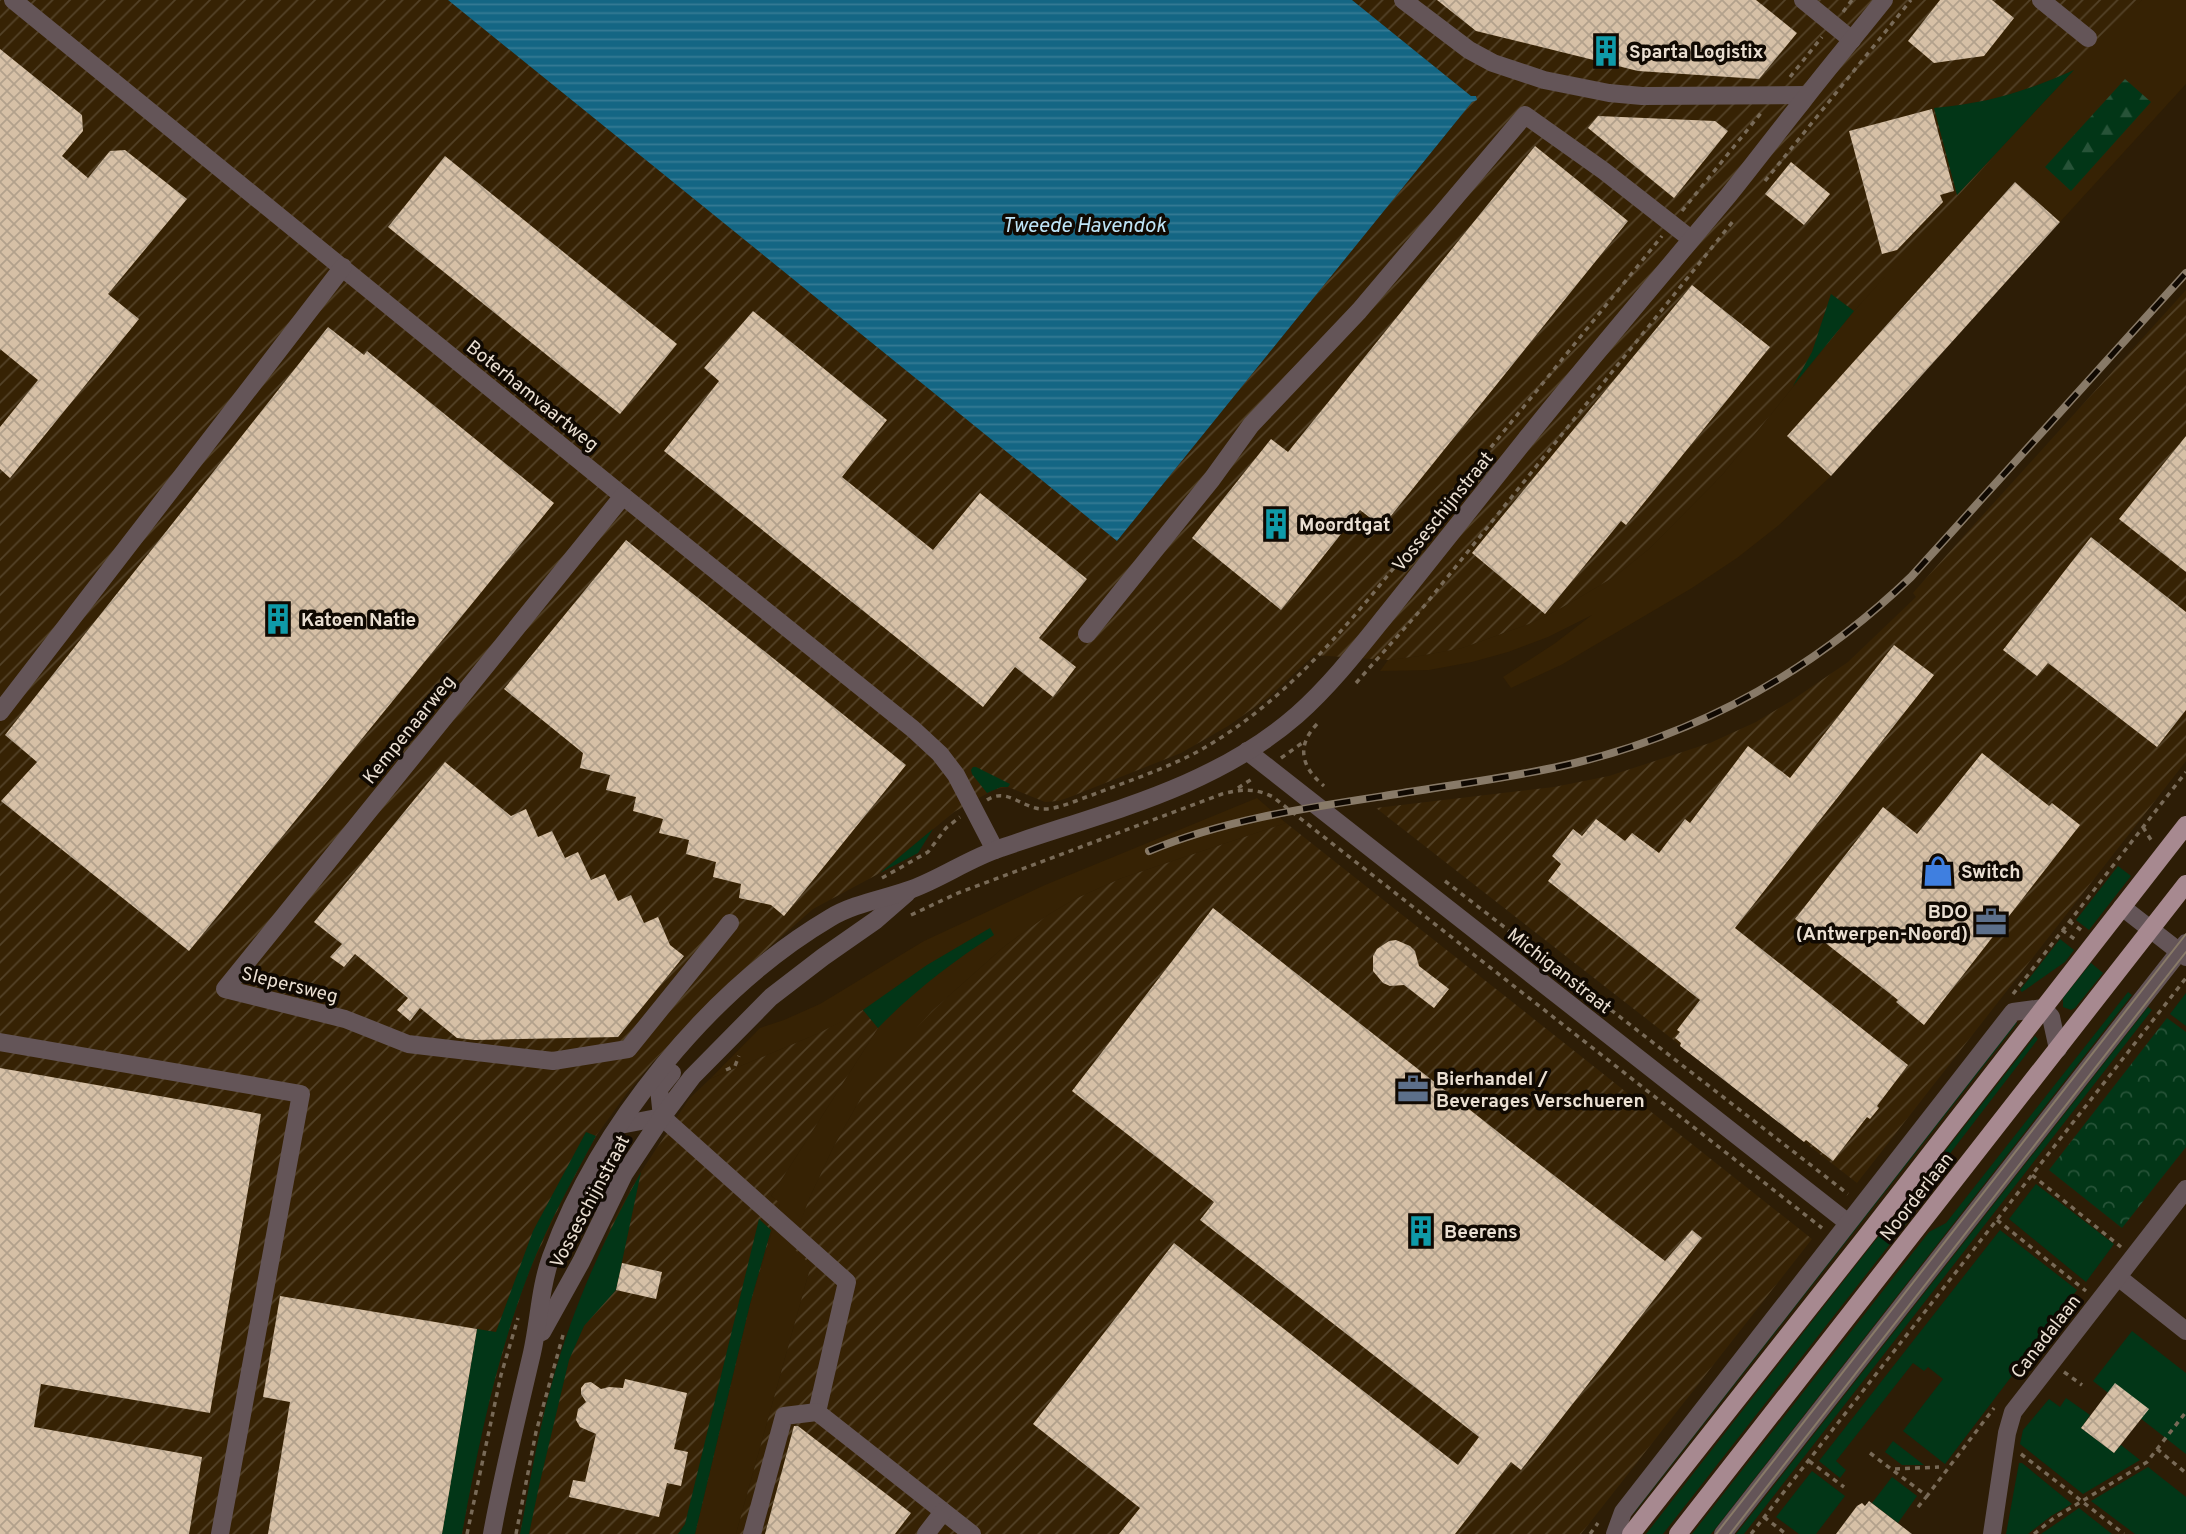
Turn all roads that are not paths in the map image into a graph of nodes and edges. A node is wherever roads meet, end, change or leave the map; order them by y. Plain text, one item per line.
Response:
1 (13, 0) edge
2 (1403, 0) edge
3 (1803, 0) edge
4 (1884, 0) edge
5 (2041, 0) edge
6 (2088, 38) dead end
7 (1852, 40) junction
8 (1807, 95) junction
9 (1691, 239) junction
10 (343, 267) junction
11 (623, 496) junction
12 (1087, 634) dead end
13 (0, 712) edge
14 (1247, 751) junction
15 (2186, 825) edge
16 (995, 850) junction
17 (2186, 884) edge
18 (912, 889) junction
19 (2122, 907) junction
20 (730, 923) dead end
21 (2151, 930) junction
22 (2184, 950) edge
23 (225, 989) joint
24 (719, 1005) junction
25 (2043, 1008) junction
26 (0, 1042) edge
27 (2058, 1049) junction
28 (662, 1117) junction
29 (620, 1125) junction
30 (2186, 1189) edge
31 (1847, 1222) junction
32 (2118, 1277) junction
33 (2186, 1331) edge
34 (533, 1348) junction
35 (817, 1412) junction
36 (943, 1511) junction
37 (220, 1534) edge
38 (492, 1534) edge
39 (752, 1534) edge
40 (926, 1534) edge
41 (972, 1534) edge
42 (1615, 1534) edge
43 (1631, 1534) edge
44 (1678, 1534) edge
45 (1723, 1534) edge
46 (1992, 1534) edge

1 - 10 street, Boterhamvaartweg
2 - 8 street
3 - 7 street
4 - 7 street, Vosseschijnstraat
5 - 6 street
7 - 8 street, Vosseschijnstraat
8 - 9 street, Vosseschijnstraat
9 - 12 street
9 - 14 street, Vosseschijnstraat
10 - 11 street, Boterhamvaartweg
10 - 13 street
11 - 16 street, Boterhamvaartweg
11 - 23 street, Kempenaarweg
14 - 16 street, Vosseschijnstraat
14 - 31 street, Michiganstraat
15 - 19 main road, Noorderlaan
16 - 18 street, Vosseschijnstraat
17 - 21 main road, Noorderlaan
18 - 24 street, Vosseschijnstraat
18 - 28 street, Vosseschijnstraat
19 - 21 street
19 - 25 main road, Noorderlaan
20 - 23 street, Slepersweg
21 - 22 street
21 - 27 main road, Noorderlaan
22 - 45 street
24 - 28 street
24 - 29 street, Vosseschijnstraat
25 - 27 street
25 - 31 street, Noorderlaan
25 - 43 main road, Noorderlaan
26 - 37 street
27 - 44 main road, Noorderlaan
28 - 29 street
28 - 34 street, Vosseschijnstraat
28 - 35 street
29 - 34 street, Vosseschijnstraat
30 - 32 street, Canadalaan
31 - 42 street, Noorderlaan
32 - 33 street
32 - 46 street, Canadalaan
34 - 38 street, Vosseschijnstraat
35 - 36 street
35 - 39 street
36 - 40 street
36 - 41 street

